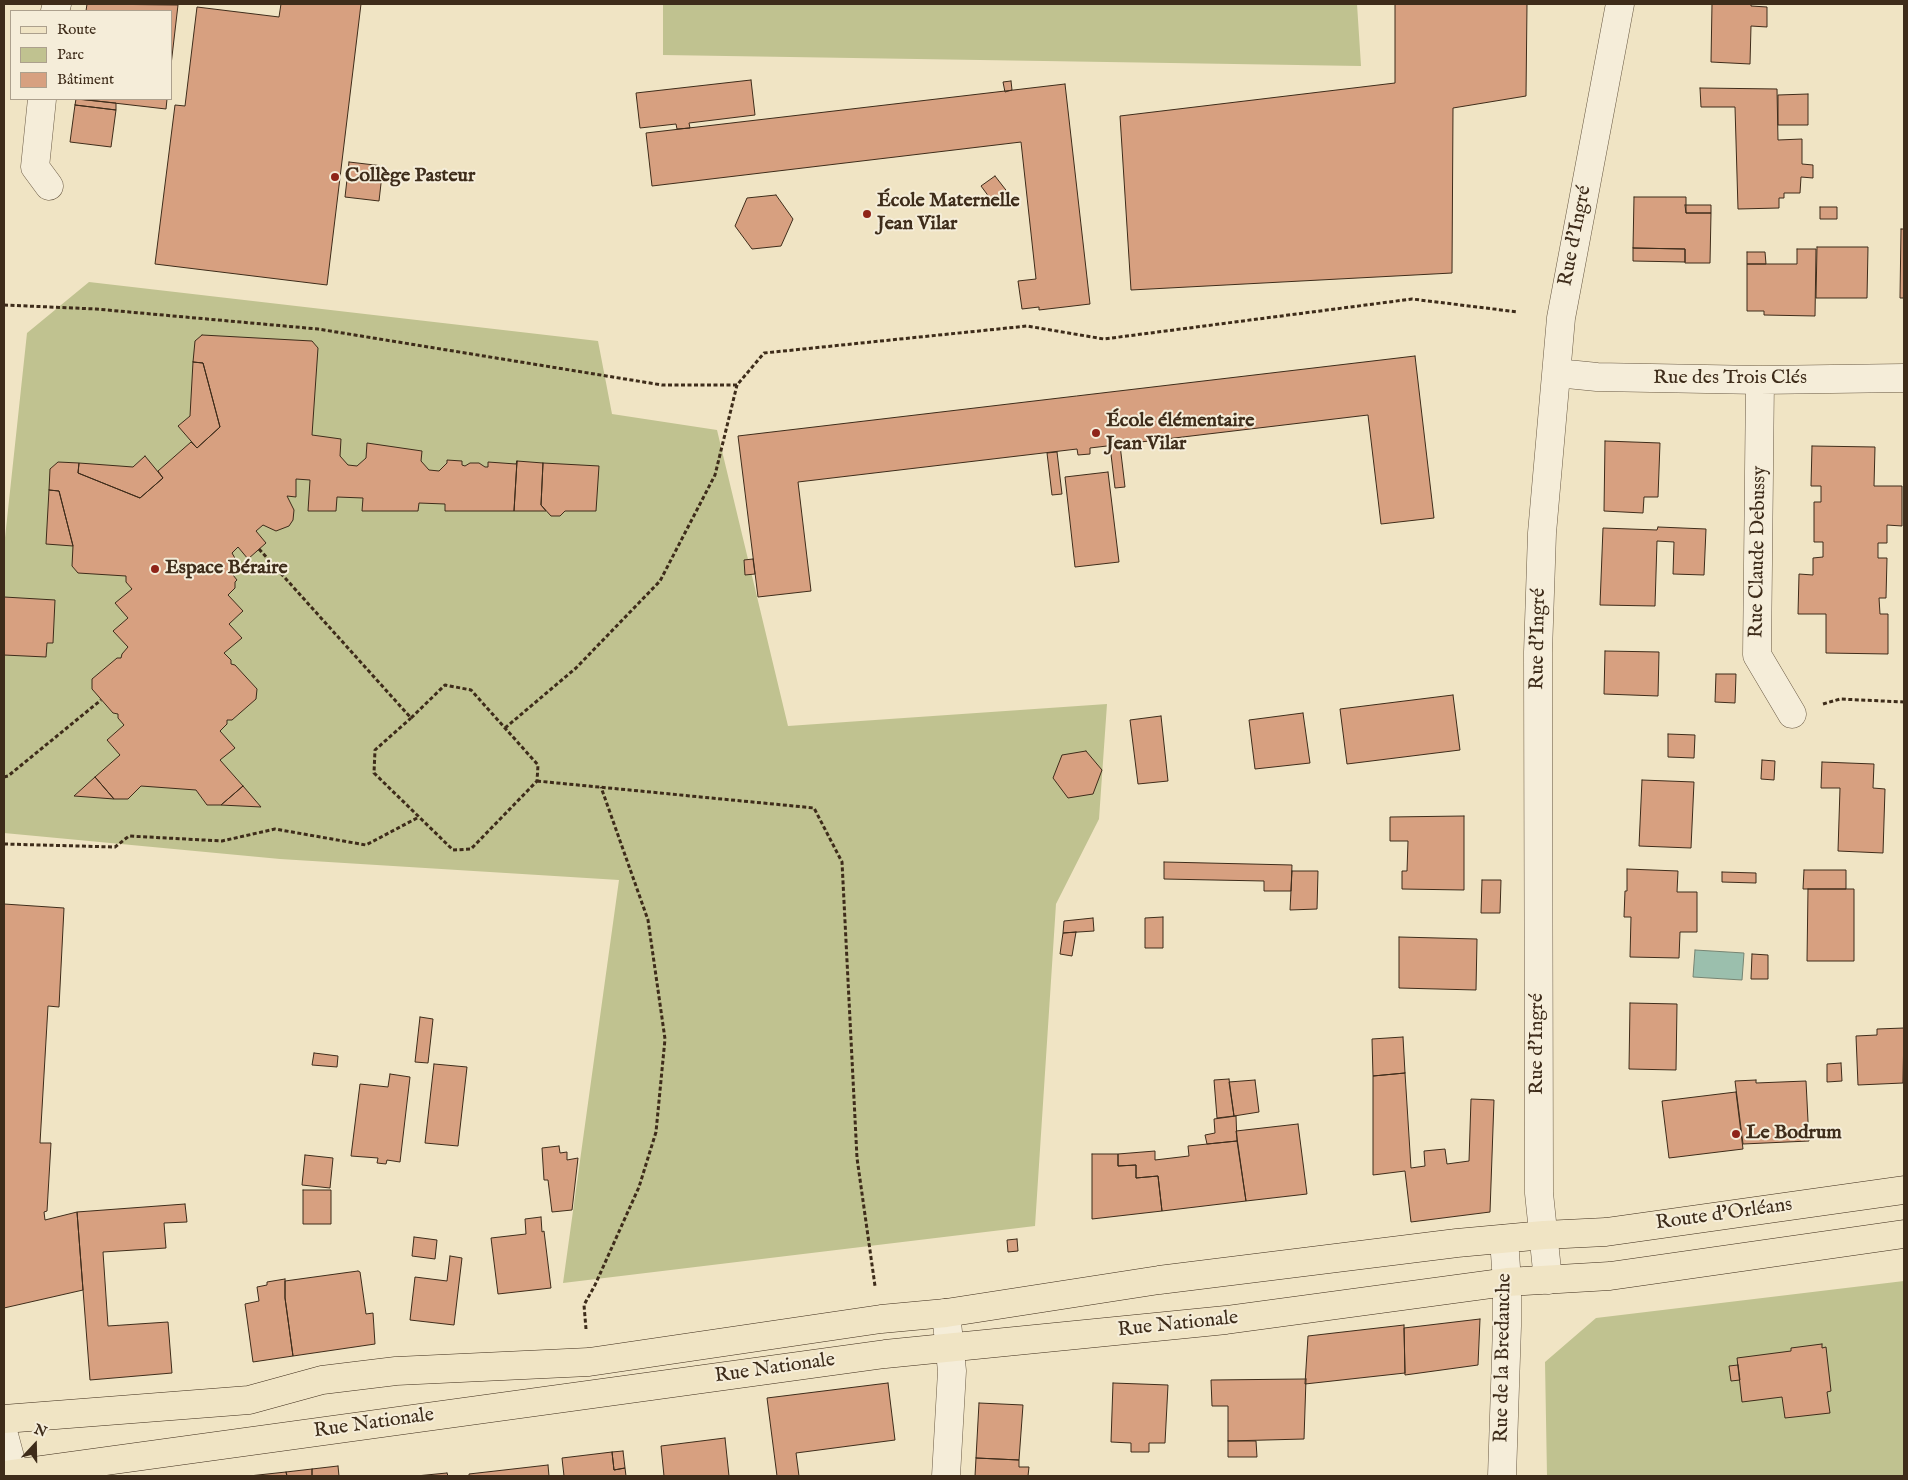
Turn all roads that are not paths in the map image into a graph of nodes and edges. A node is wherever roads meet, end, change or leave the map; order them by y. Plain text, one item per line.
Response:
1 (1620, 4) edge
2 (42, 100) edge
3 (48, 186) dead end
4 (1557, 373) junction
5 (1904, 378) edge
6 (1760, 380) junction
7 (1792, 714) dead end
8 (1904, 1190) edge
9 (1904, 1234) edge
10 (1544, 1235) junction
11 (1504, 1239) junction
12 (1548, 1280) junction
13 (1507, 1282) junction
14 (946, 1313) junction
15 (950, 1348) junction
16 (4, 1420) edge
17 (4, 1435) edge
18 (11, 1475) edge
19 (946, 1476) edge
20 (1502, 1476) edge

1 - 4 street, Rue d'Ingré
2 - 3 street
4 - 6 street, Rue des Trois Clés
4 - 10 street, Rue d'Ingré
5 - 6 street, Rue des Trois Clés
6 - 7 street, Rue Claude Debussy
8 - 10 main road, Route d'Orléans
9 - 12 main road
10 - 11 main road, Rue Nationale
10 - 12 street, Rue d'Ingré
11 - 13 street, Rue de la Bredauche
11 - 14 main road, Rue Nationale
12 - 13 main road, Rue Nationale
13 - 15 main road, Rue Nationale
13 - 20 street, Rue de la Bredauche
14 - 15 street
14 - 16 main road, Rue Nationale
15 - 18 main road, Rue Nationale
15 - 19 street
17 - 18 street

